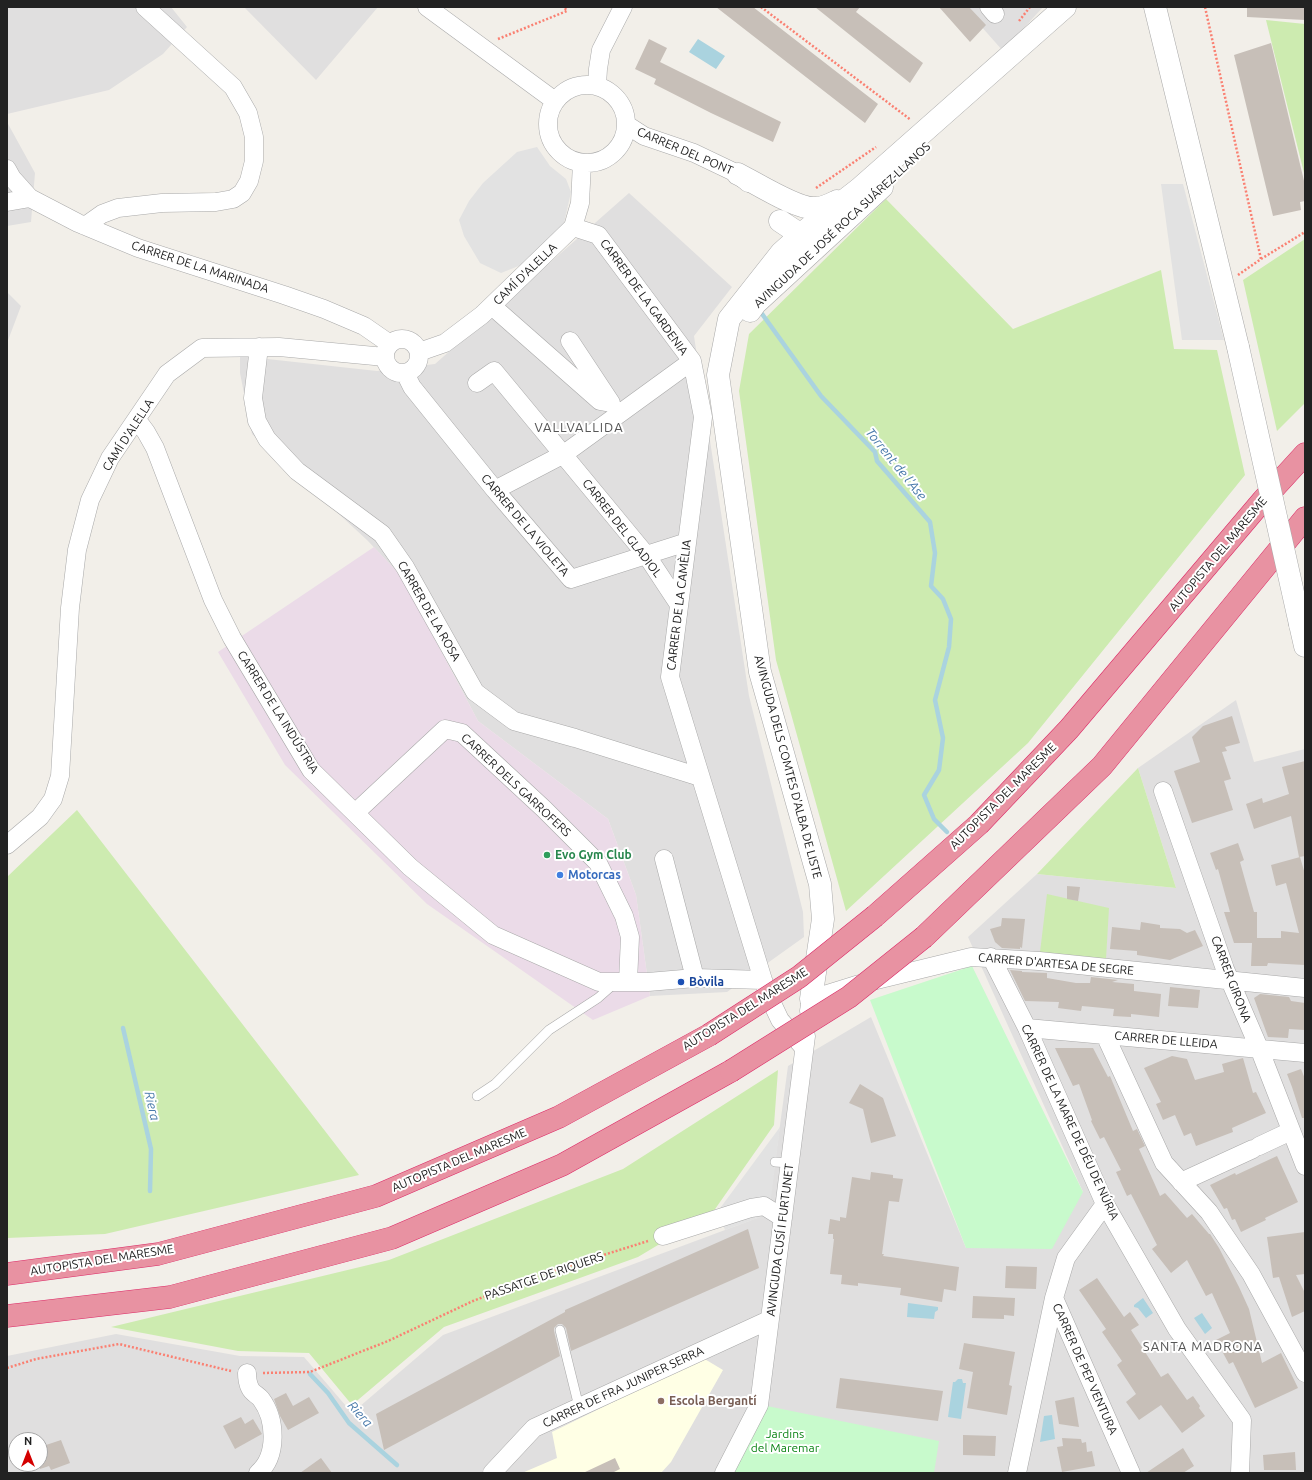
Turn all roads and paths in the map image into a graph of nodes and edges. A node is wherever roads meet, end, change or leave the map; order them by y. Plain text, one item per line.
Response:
1 (145, 7) edge
2 (427, 7) edge
3 (564, 7) edge
4 (623, 7) edge
5 (761, 7) edge
6 (1030, 7) edge
7 (1065, 7) edge
8 (1077, 7) edge
9 (1155, 7) edge
10 (1205, 7) edge
11 (1017, 23) dead end
12 (483, 48) junction
13 (597, 85) junction
14 (555, 101) junction
15 (917, 118) dead end
16 (627, 125) junction
17 (881, 144) dead end
18 (582, 163) junction
19 (7, 169) edge
20 (902, 170) junction
21 (738, 174) junction
22 (812, 189) dead end
23 (859, 189) junction
24 (759, 194) joint
25 (30, 198) junction
26 (7, 202) edge
27 (796, 204) junction
28 (780, 221) junction
29 (85, 226) junction
30 (573, 227) junction
31 (808, 231) junction
32 (1305, 232) edge
33 (781, 253) junction
34 (1261, 259) junction
35 (1222, 283) junction
36 (755, 304) junction
37 (492, 306) junction
38 (570, 342) dead end
39 (723, 345) junction
40 (259, 347) junction
41 (388, 351) junction
42 (419, 352) junction
43 (582, 359) junction
44 (692, 361) junction
45 (562, 369) junction
46 (405, 373) junction
47 (477, 383) dead end
48 (615, 408) junction
49 (137, 420) junction
50 (564, 454) junction
51 (1305, 454) edge
52 (495, 490) junction
53 (1305, 518) edge
54 (687, 542) junction
55 (647, 556) junction
56 (678, 603) junction
57 (1305, 646) edge
58 (700, 776) junction
59 (1163, 791) dead end
60 (355, 813) junction
61 (7, 845) edge
62 (664, 859) dead end
63 (991, 958) junction
64 (695, 978) junction
65 (763, 980) junction
66 (1230, 980) junction
67 (622, 982) junction
68 (1305, 988) edge
69 (811, 999) junction
70 (1027, 1028) junction
71 (1105, 1035) junction
72 (804, 1048) junction
73 (1258, 1048) junction
74 (1305, 1053) edge
75 (477, 1096) dead end
76 (1291, 1131) junction
77 (1305, 1166) edge
78 (1181, 1182) junction
79 (1105, 1204) junction
80 (783, 1218) junction
81 (663, 1236) joint
82 (7, 1274) edge
83 (1054, 1298) junction
84 (7, 1316) edge
85 (769, 1320) junction
86 (560, 1330) dead end
87 (7, 1368) edge
88 (247, 1373) junction
89 (1305, 1373) edge
90 (579, 1407) junction
91 (259, 1472) edge
92 (492, 1473) edge
93 (724, 1473) edge
94 (1017, 1473) edge
95 (1131, 1473) edge
96 (1240, 1473) edge

1 - 29 street
2 - 12 street
3 - 12 path
4 - 13 street
5 - 15 path
6 - 11 path
7 - 23 street, AVINGUDA DE JOSÉ ROCA SUÁREZ-LLANOS
8 - 20 street, AVINGUDA DE JOSÉ ROCA SUÁREZ-LLANOS
9 - 35 street
10 - 34 path
12 - 14 street
13 - 14 street
13 - 16 street
14 - 18 street
16 - 18 street
16 - 21 street, CARRER DEL PONT
17 - 22 path
18 - 30 street, CAMÍ D'ALELLA
19 - 25 street
20 - 31 street
20 - 36 street, AVINGUDA DE JOSÉ ROCA SUÁREZ-LLANOS
21 - 24 street, CARRER DEL PONT
21 - 27 street
23 - 27 street
23 - 31 street, AVINGUDA DE JOSÉ ROCA SUÁREZ-LLANOS
24 - 28 street
25 - 26 street
25 - 29 street, CARRER DE LA MARINADA
27 - 31 street
28 - 31 street
28 - 33 street
29 - 41 street, CARRER DE LA MARINADA
30 - 37 street, CAMÍ D'ALELLA
30 - 44 street, CARRER DE LA GARDENIA
31 - 33 street, AVINGUDA DE JOSÉ ROCA SUÁREZ-LLANOS
31 - 36 street
32 - 34 path
33 - 39 street, AVINGUDA DE JOSÉ ROCA SUÁREZ-LLANOS
34 - 35 path
35 - 57 street, bridge
36 - 39 street, AVINGUDA DE JOSÉ ROCA SUÁREZ-LLANOS
37 - 42 street, CAMÍ D'ALELLA
37 - 45 street
38 - 43 street
39 - 69 street, AVINGUDA DELS COMTES D'ALBA DE LISTE
40 - 41 street, CAMÍ D'ALELLA
40 - 49 street, CAMÍ D'ALELLA
40 - 58 street, CARRER DE LA ROSA
41 - 42 street
41 - 46 street
42 - 46 street
43 - 45 street
43 - 48 street
44 - 48 street
44 - 54 street, CARRER DE LA CAMÈLIA
45 - 48 street
46 - 52 street, CARRER DE LA VIOLETA
47 - 50 street
48 - 50 street
49 - 60 street, CARRER DE LA INDÚSTRIA
49 - 61 street, CAMÍ D'ALELLA
50 - 52 street
50 - 55 street, CARRER DEL GLADIOL
51 - 82 highway, AUTOPISTA DEL MARESME, bridge
52 - 55 street, CARRER DE LA VIOLETA
53 - 84 highway, bridge
54 - 55 street, CARRER DE LA VIOLETA
54 - 56 street, CARRER DE LA CAMÈLIA
55 - 56 street, CARRER DEL GLADIOL
56 - 58 street, CARRER DE LA CAMÈLIA
58 - 65 street, CARRER DE LA CAMÈLIA
59 - 66 street, CARRER GIRONA
60 - 67 street, CARRER DE LA INDÚSTRIA
60 - 67 street, CARRER DELS GARROFERS
62 - 64 street
63 - 66 street, CARRER D'ARTESA DE SEGRE
63 - 69 street, CARRER D'ARTESA DE SEGRE
63 - 70 street, CARRER DE LA MARE DE DÉU DE NÚRIA
64 - 65 street, CARRER DE LA INDÚSTRIA
64 - 67 street, CARRER DE LA INDÚSTRIA
65 - 72 street, CARRER DE LA CAMÈLIA
66 - 68 street, CARRER D'ARTESA DE SEGRE
66 - 73 street, CARRER GIRONA
67 - 75 lane
69 - 72 street, AVINGUDA CUSÍ I FURTUNET
70 - 71 street, CARRER DE LLEIDA
70 - 79 street, CARRER DE LA MARE DE DÉU DE NÚRIA
71 - 73 street, CARRER DE LLEIDA
71 - 78 street
72 - 80 street, AVINGUDA CUSÍ I FURTUNET
73 - 74 street, CARRER DE LLEIDA
73 - 76 street, CARRER GIRONA
76 - 77 street, CARRER GIRONA
76 - 78 street
78 - 89 street
79 - 83 street, CARRER DE PEP VENTURA
79 - 96 street, CARRER DE LA MARE DE DÉU DE NÚRIA
80 - 81 street
80 - 85 street, AVINGUDA CUSÍ I FURTUNET
81 - 88 path, PASSATGE DE RIQUERS
83 - 94 street
83 - 95 street, CARRER DE PEP VENTURA
85 - 90 street, CARRER DE FRA JUNIPER SERRA
85 - 93 street, AVINGUDA CUSÍ I FURTUNET
86 - 90 lane
87 - 88 path
88 - 91 street
90 - 92 street, CARRER DE FRA JUNIPER SERRA

